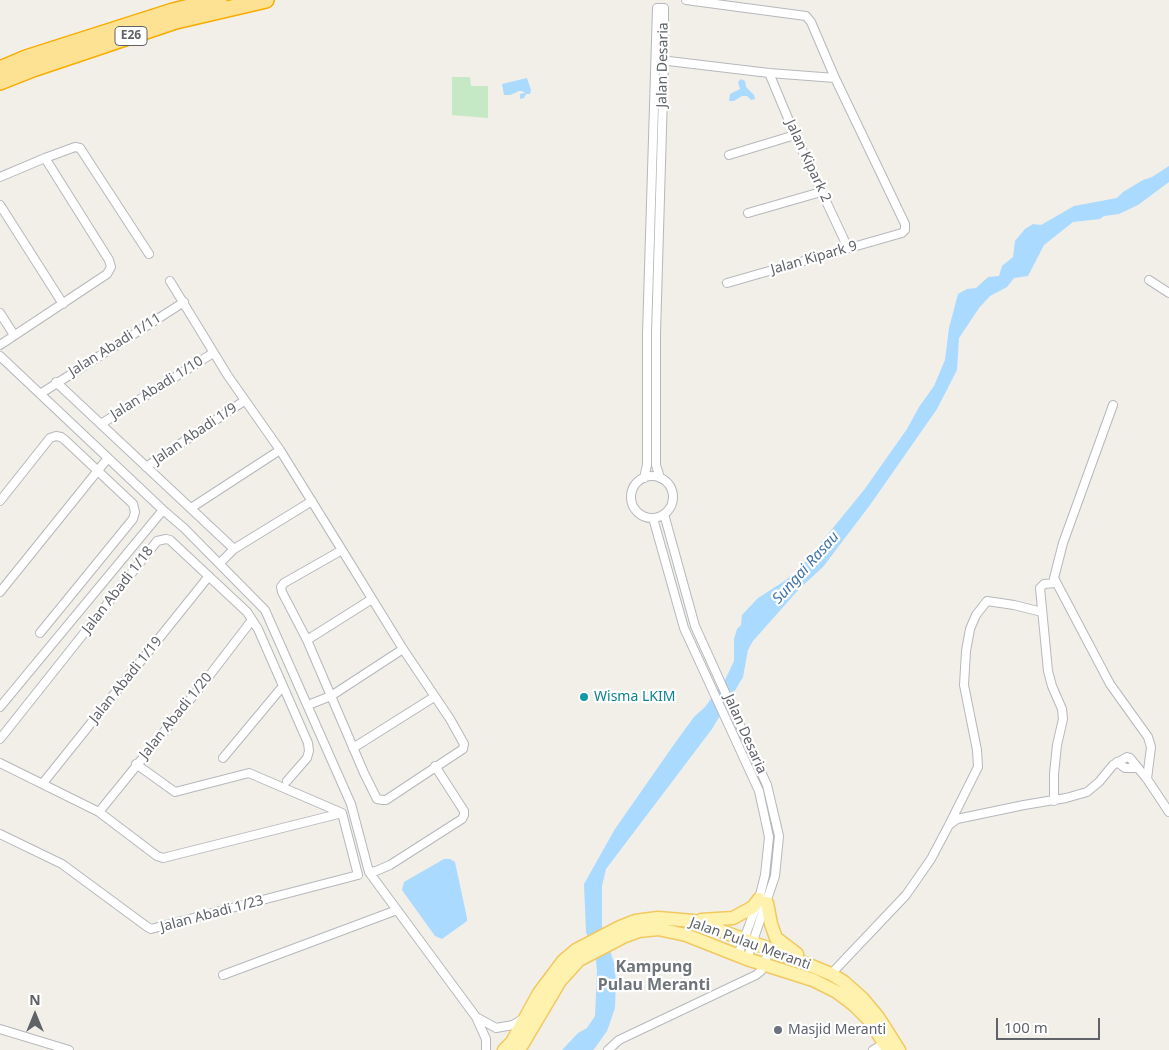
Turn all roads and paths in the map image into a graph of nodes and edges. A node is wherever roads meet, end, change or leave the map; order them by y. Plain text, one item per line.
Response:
1 (219, 0) edge
2 (266, 0) edge
3 (686, 0) edge
4 (656, 60) junction
5 (664, 60) junction
6 (0, 69) edge
7 (769, 73) junction
8 (835, 78) junction
9 (0, 82) edge
10 (795, 135) junction
11 (729, 155) dead end
12 (45, 158) junction
13 (0, 177) edge
14 (822, 192) junction
15 (0, 206) edge
16 (748, 214) dead end
17 (848, 248) junction
18 (149, 254) dead end
19 (1149, 280) dead end
20 (170, 281) dead end
21 (727, 283) dead end
22 (1169, 293) edge
23 (184, 302) junction
24 (63, 304) junction
25 (0, 313) edge
26 (14, 335) junction
27 (0, 345) edge
28 (213, 352) junction
29 (0, 356) edge
30 (56, 382) junction
31 (40, 394) junction
32 (244, 401) junction
33 (1113, 405) dead end
34 (101, 424) junction
35 (280, 450) junction
36 (108, 458) junction
37 (146, 467) junction
38 (97, 471) junction
39 (644, 478) junction
40 (660, 478) junction
41 (0, 501) edge
42 (312, 501) junction
43 (191, 508) junction
44 (163, 510) junction
45 (664, 514) junction
46 (653, 518) junction
47 (234, 549) junction
48 (342, 550) junction
49 (220, 563) junction
50 (208, 576) junction
51 (1055, 582) junction
52 (0, 592) edge
53 (372, 599) junction
54 (1042, 612) junction
55 (252, 620) junction
56 (40, 633) dead end
57 (307, 640) junction
58 (403, 649) junction
59 (283, 686) junction
60 (331, 696) junction
61 (434, 696) junction
62 (308, 705) junction
63 (0, 707) edge
64 (0, 739) edge
65 (353, 748) junction
66 (223, 758) dead end
67 (0, 763) edge
68 (136, 764) junction
69 (435, 766) junction
70 (1147, 779) junction
71 (287, 782) dead end
72 (42, 783) junction
73 (1054, 801) junction
74 (99, 812) junction
75 (1169, 812) edge
76 (342, 813) junction
77 (949, 825) junction
78 (0, 834) edge
79 (369, 872) junction
80 (763, 901) junction
81 (397, 910) junction
82 (694, 921) junction
83 (622, 932) junction
84 (749, 941) junction
85 (770, 949) junction
86 (578, 955) junction
87 (742, 957) junction
88 (764, 965) junction
89 (826, 972) junction
90 (223, 975) dead end
91 (530, 1012) junction
92 (476, 1016) junction
93 (0, 1029) edge
94 (882, 1048) edge
95 (68, 1050) edge
96 (486, 1050) edge
97 (504, 1050) edge
98 (519, 1050) edge
99 (608, 1050) edge
100 (898, 1050) edge

1 - 6 highway, E26
2 - 9 highway, E26
3 - 8 street
4 - 5 street
4 - 5 street, Jalan Desaria
4 - 39 street, Jalan Desaria
5 - 7 street
5 - 40 street, Jalan Desaria
7 - 8 street
7 - 10 street, Jalan Kipark 2
8 - 17 street, Jalan Kipark 9
10 - 11 street
10 - 14 street, Jalan Kipark 2
12 - 13 street
12 - 18 street
12 - 24 street
14 - 16 street
14 - 17 street, Jalan Kipark 2
15 - 24 street
17 - 21 street, Jalan Kipark 9
19 - 22 street
20 - 23 street
23 - 28 street
23 - 30 street, Jalan Abadi 1/11
24 - 26 street
25 - 26 street
26 - 27 street
28 - 32 street
28 - 34 street, Jalan Abadi 1/10
29 - 31 street
30 - 31 street, Jalan Abadi 1/11
30 - 34 street
31 - 36 street
32 - 35 street
32 - 37 street, Jalan Abadi 1/9
33 - 51 street
34 - 37 street
35 - 42 street
35 - 43 street
36 - 38 street
36 - 44 street
37 - 43 street
38 - 41 street
38 - 52 street
38 - 56 street
39 - 40 street
39 - 46 street, Jalan Desaria
40 - 45 street, Jalan Desaria
42 - 47 street
42 - 48 street
43 - 47 street
44 - 49 street
44 - 63 street
45 - 46 street
45 - 80 street, Jalan Desaria
46 - 80 street, Jalan Desaria
47 - 49 street
48 - 53 street
48 - 57 street
49 - 62 street
50 - 55 street, Jalan Abadi 1/18
50 - 64 street, Jalan Abadi 1/18
50 - 72 street, Jalan Abadi 1/19
51 - 54 street
51 - 70 street
53 - 57 street
53 - 58 street
54 - 73 street
54 - 77 street
55 - 59 street, Jalan Abadi 1/18
55 - 68 street, Jalan Abadi 1/20
57 - 60 street
58 - 60 street
58 - 61 street
59 - 66 street
59 - 71 street, Jalan Abadi 1/18
60 - 62 street
60 - 65 street
61 - 65 street
61 - 69 street
62 - 79 street
65 - 69 street
67 - 72 street
68 - 74 street, Jalan Abadi 1/20
68 - 76 street
69 - 79 street
70 - 73 street
70 - 75 street
72 - 74 street
73 - 77 street
74 - 76 street
76 - 78 street, Jalan Abadi 1/23
77 - 89 street
79 - 81 street
80 - 82 main road
80 - 84 street, Jalan Desaria
80 - 89 main road
81 - 90 street
81 - 92 street
82 - 83 main road, Jalan Pulau Meranti
82 - 84 main road, Jalan Pulau Meranti
83 - 86 main road, Jalan Pulau Meranti
83 - 87 main road, Jalan Pulau Meranti
84 - 85 main road, Jalan Pulau Meranti
84 - 87 street, Jalan Desaria
85 - 88 street
85 - 89 main road, Jalan Pulau Meranti
86 - 91 main road, Jalan Pulau Meranti
86 - 98 main road, Jalan Pulau Meranti
87 - 88 main road, Jalan Pulau Meranti
88 - 94 main road, Jalan Pulau Meranti
88 - 99 street
89 - 100 main road, Jalan Pulau Meranti
91 - 92 street
91 - 97 main road, Jalan Pulau Meranti
92 - 96 street
93 - 95 street

